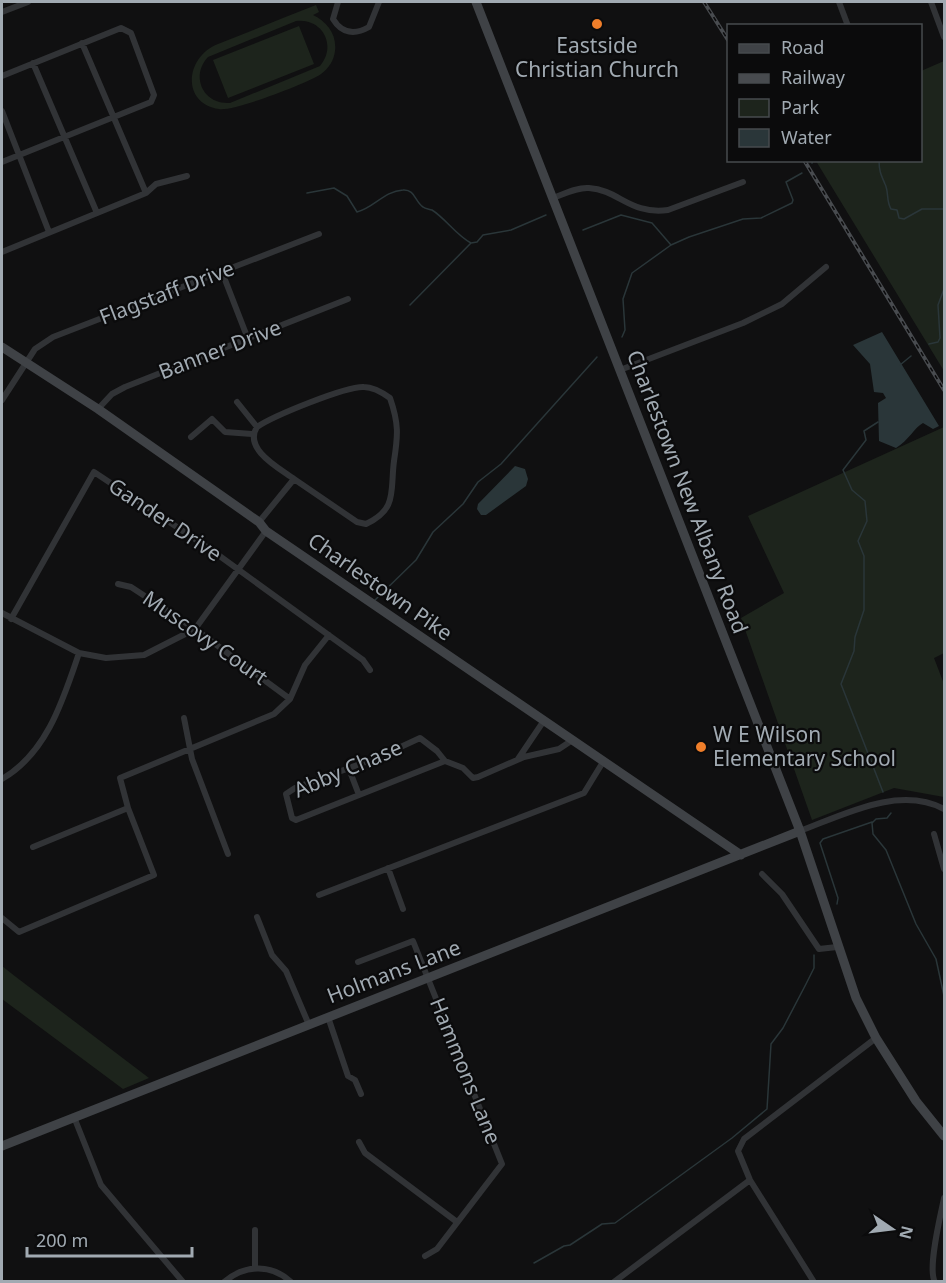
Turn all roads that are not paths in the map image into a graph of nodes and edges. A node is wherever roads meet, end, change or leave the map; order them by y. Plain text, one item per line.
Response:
1 (28, 2) edge
2 (338, 2) edge
3 (379, 2) edge
4 (476, 2) edge
5 (839, 2) edge
6 (931, 2) edge
7 (2, 12) edge
8 (848, 24) edge
9 (945, 37) edge
10 (82, 43) junction
11 (33, 63) junction
12 (2, 76) edge
13 (2, 111) edge
14 (114, 118) junction
15 (64, 136) junction
16 (19, 155) junction
17 (2, 162) edge
18 (188, 176) dead end
19 (743, 182) dead end
20 (146, 193) junction
21 (553, 198) junction
22 (97, 213) junction
23 (50, 232) junction
24 (319, 234) dead end
25 (2, 250) edge
26 (826, 267) dead end
27 (222, 272) junction
28 (348, 299) dead end
29 (248, 339) junction
30 (2, 347) edge
31 (24, 364) junction
32 (620, 370) junction
33 (2, 400) edge
34 (237, 402) dead end
35 (98, 409) junction
36 (257, 427) junction
37 (252, 435) junction
38 (191, 437) dead end
39 (294, 479) junction
40 (259, 522) junction
41 (266, 531) junction
42 (238, 570) junction
43 (118, 584) dead end
44 (2, 613) edge
45 (11, 618) junction
46 (195, 628) junction
47 (329, 635) junction
48 (79, 653) junction
49 (370, 670) dead end
50 (290, 699) junction
51 (184, 718) dead end
52 (543, 722) junction
53 (571, 741) junction
54 (191, 748) junction
55 (517, 760) junction
56 (445, 761) junction
57 (603, 762) junction
58 (349, 769) junction
59 (2, 779) edge
60 (359, 795) junction
61 (128, 808) junction
62 (945, 809) edge
63 (800, 831) junction
64 (934, 834) dead end
65 (33, 848) dead end
66 (228, 854) dead end
67 (741, 855) junction
68 (388, 868) junction
69 (945, 869) edge
70 (762, 874) dead end
71 (319, 895) dead end
72 (403, 909) dead end
73 (257, 917) dead end
74 (2, 918) edge
75 (837, 947) junction
76 (358, 962) dead end
77 (428, 978) junction
78 (328, 1017) junction
79 (309, 1025) junction
80 (876, 1038) junction
81 (361, 1094) dead end
82 (74, 1117) junction
83 (945, 1136) edge
84 (359, 1142) dead end
85 (2, 1146) edge
86 (750, 1180) junction
87 (945, 1198) edge
88 (457, 1222) junction
89 (255, 1230) dead end
90 (425, 1256) dead end
91 (255, 1267) junction
92 (183, 1281) edge
93 (224, 1281) edge
94 (291, 1281) edge
95 (614, 1281) edge
96 (814, 1281) edge
97 (935, 1281) edge

1 - 7 street
2 - 3 street
4 - 21 main road, Charlestown New Albany Road
5 - 8 street
6 - 9 street
10 - 11 street
10 - 14 street
10 - 14 street
11 - 12 street
11 - 15 street
13 - 16 street
14 - 15 street
14 - 20 street
15 - 16 street
15 - 22 street
16 - 17 street
16 - 23 street
18 - 20 street
19 - 21 street
20 - 22 street
21 - 32 main road, Charlestown New Albany Road
22 - 23 street
23 - 25 street
24 - 27 street, Flagstaff Drive
26 - 32 street
27 - 29 street
27 - 31 street, Flagstaff Drive
28 - 29 street, Banner Drive
29 - 35 street, Banner Drive
30 - 31 main road, Charlestown Pike
31 - 33 street, Flagstaff Drive
31 - 35 main road, Charlestown Pike
32 - 63 main road, Charlestown New Albany Road
34 - 36 street
35 - 40 main road, Charlestown Pike
36 - 37 street
36 - 39 street
37 - 38 street
37 - 39 street
39 - 40 street
40 - 41 main road, Charlestown Pike
41 - 42 street
41 - 52 main road, Charlestown Pike
42 - 45 street, Gander Drive
42 - 46 street
42 - 47 street, Gander Drive
43 - 46 street, Muscovy Court
44 - 45 street
45 - 48 street
46 - 48 street
46 - 50 street, Muscovy Court
47 - 49 street, Gander Drive
47 - 50 street
48 - 59 street
50 - 54 street
51 - 54 street
52 - 53 main road, Charlestown Pike
52 - 55 street
53 - 55 street, Abby Chase
53 - 57 main road, Charlestown Pike
54 - 61 street
54 - 66 street
55 - 56 street, Abby Chase
56 - 58 street, Abby Chase
56 - 60 street, Abby Chase
57 - 67 main road, Charlestown Pike
57 - 68 street
58 - 60 street
58 - 60 street, Abby Chase
61 - 65 street
61 - 74 street
62 - 63 street
63 - 67 main road, Holmans Lane
63 - 75 main road, Charlestown New Albany Road
64 - 69 street
67 - 77 main road, Holmans Lane
68 - 71 street
68 - 72 street
70 - 75 street
73 - 79 street
75 - 80 main road, Charlestown New Albany Road
76 - 77 street, Hammons Lane
77 - 78 main road, Holmans Lane
77 - 88 street, Hammons Lane
78 - 79 main road, Holmans Lane
78 - 81 street
79 - 82 main road, Holmans Lane
80 - 83 main road
80 - 86 street
82 - 85 main road, Holmans Lane
82 - 92 street
84 - 88 street
86 - 95 street
86 - 96 street
87 - 97 street
88 - 90 street
89 - 91 street
91 - 93 street
91 - 94 street

